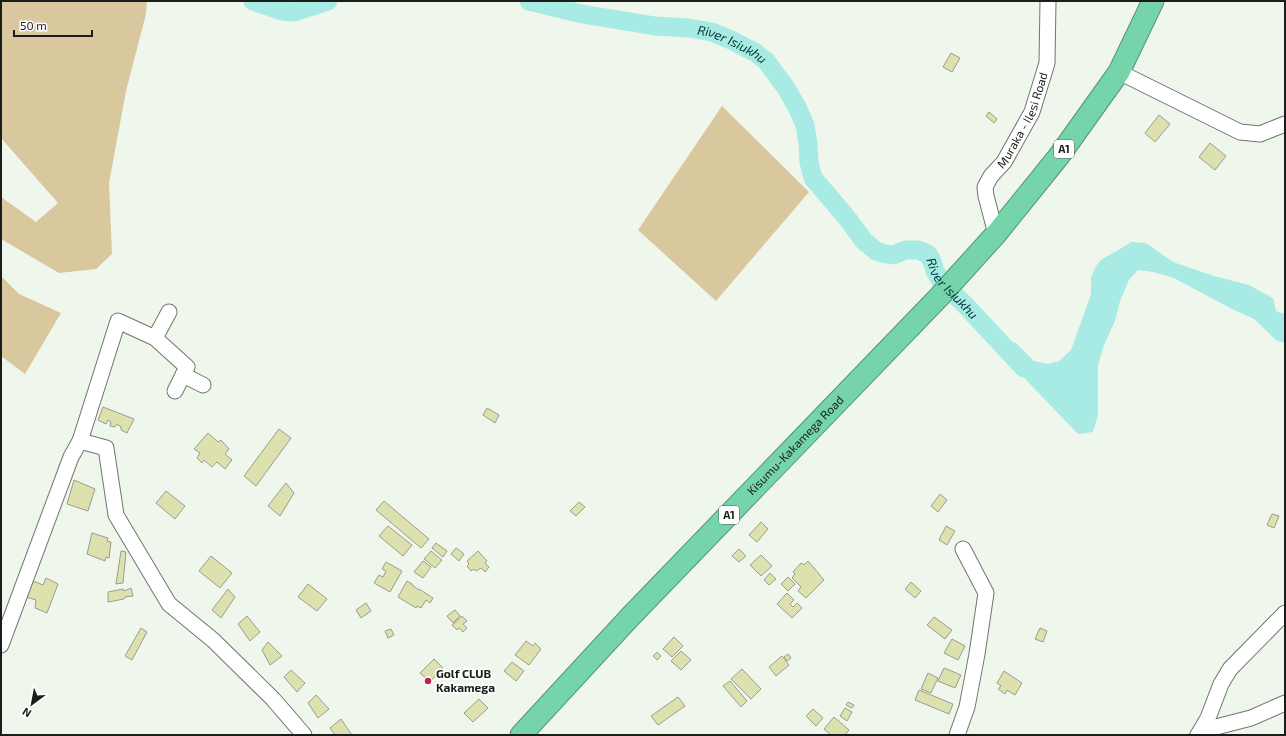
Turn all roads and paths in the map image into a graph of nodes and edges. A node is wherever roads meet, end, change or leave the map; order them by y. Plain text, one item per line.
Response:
1 (1048, 1) edge
2 (1152, 1) edge
3 (1119, 72) junction
4 (1285, 124) edge
5 (996, 234) junction
6 (169, 312) dead end
7 (155, 338) junction
8 (183, 375) junction
9 (203, 385) dead end
10 (175, 391) dead end
11 (80, 441) junction
12 (963, 549) dead end
13 (1285, 613) edge
14 (1, 645) edge
15 (1285, 704) edge
16 (304, 735) edge
17 (521, 735) edge
18 (957, 735) edge

1 - 5 street, Muraka - Ilesi Road
2 - 3 highway, A1
3 - 4 street
3 - 5 highway, A1
5 - 17 highway, Kisumu-Kakamega Road / A1
6 - 7 street
7 - 8 street
7 - 11 street
8 - 9 street
8 - 10 street
11 - 14 street
11 - 16 street
12 - 18 street
13 - 15 street

